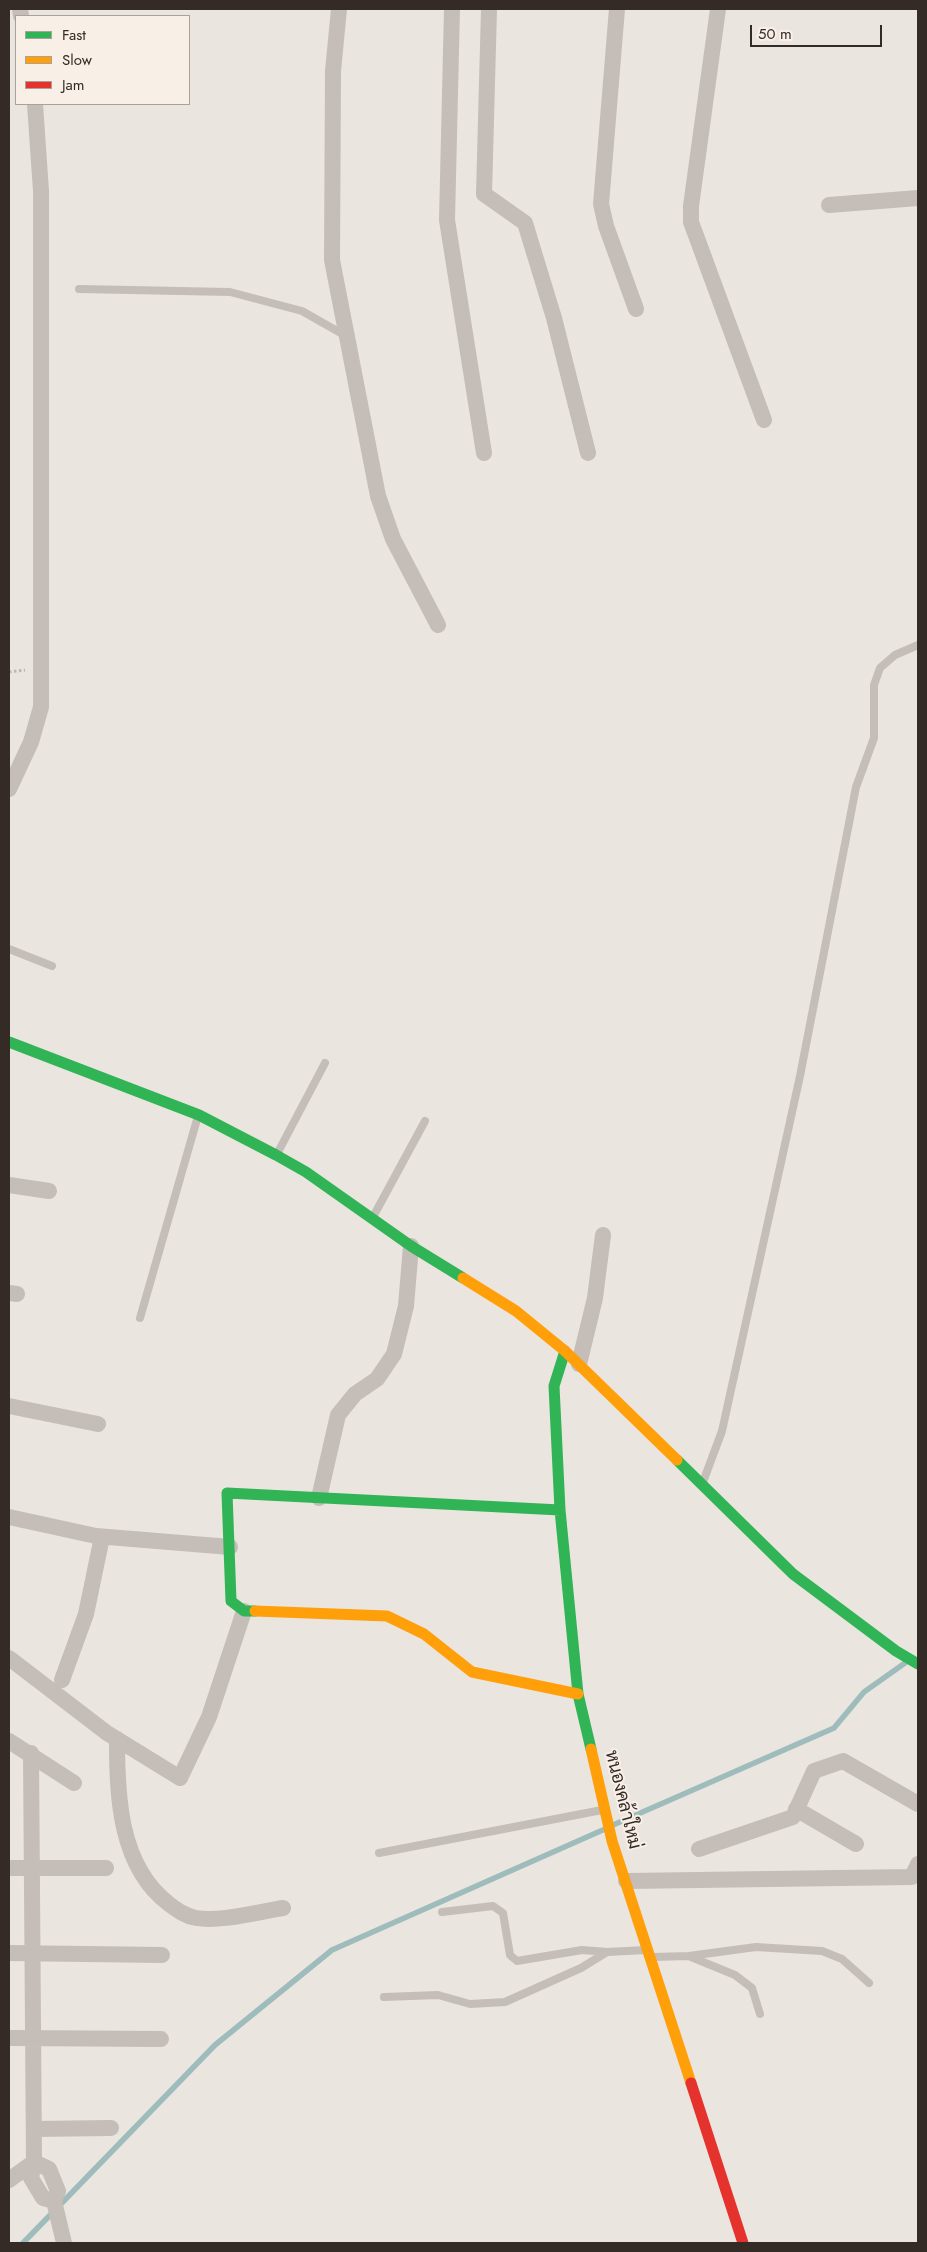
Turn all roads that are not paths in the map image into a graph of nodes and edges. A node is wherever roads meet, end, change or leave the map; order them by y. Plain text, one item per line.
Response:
1 (339, 9) edge
2 (452, 9) edge
3 (489, 9) edge
4 (617, 9) edge
5 (718, 9) edge
6 (35, 105) edge
7 (918, 198) edge
8 (829, 204) dead end
9 (79, 289) dead end
10 (636, 309) dead end
11 (347, 337) junction
12 (764, 420) dead end
13 (484, 452) dead end
14 (588, 453) dead end
15 (438, 625) dead end
16 (918, 645) edge
17 (9, 789) edge
18 (9, 949) edge
19 (52, 966) dead end
20 (9, 1042) edge
21 (326, 1063) dead end
22 (198, 1114) junction
23 (425, 1121) dead end
24 (276, 1156) junction
25 (9, 1185) edge
26 (50, 1191) dead end
27 (372, 1219) junction
28 (603, 1236) dead end
29 (411, 1246) junction
30 (140, 1318) dead end
31 (565, 1350) junction
32 (579, 1364) junction
33 (9, 1406) edge
34 (98, 1424) dead end
35 (702, 1484) junction
36 (319, 1498) junction
37 (560, 1510) junction
38 (9, 1517) edge
39 (102, 1537) junction
40 (230, 1547) junction
41 (244, 1611) junction
42 (9, 1658) edge
43 (918, 1664) edge
44 (62, 1680) dead end
45 (578, 1694) junction
46 (117, 1739) junction
47 (9, 1741) edge
48 (31, 1753) junction
49 (74, 1783) dead end
50 (918, 1804) edge
51 (796, 1809) junction
52 (605, 1812) junction
53 (856, 1844) dead end
54 (699, 1849) dead end
55 (379, 1853) dead end
56 (918, 1864) edge
57 (9, 1868) edge
58 (32, 1868) junction
59 (106, 1868) dead end
60 (626, 1881) junction
61 (283, 1908) dead end
62 (442, 1912) dead end
63 (607, 1952) junction
64 (9, 1953) edge
65 (649, 1953) junction
66 (32, 1954) junction
67 (162, 1956) dead end
68 (689, 1956) junction
69 (868, 1983) dead end
70 (384, 1997) dead end
71 (760, 2014) dead end
72 (9, 2038) edge
73 (33, 2039) junction
74 (161, 2039) dead end
75 (111, 2128) dead end
76 (34, 2129) junction
77 (34, 2162) junction
78 (9, 2180) edge
79 (64, 2243) edge
80 (743, 2243) edge

1 - 11 street
2 - 13 street
3 - 14 street
4 - 10 street
5 - 12 street
6 - 17 street
7 - 8 street
9 - 11 lane
11 - 15 street
16 - 35 lane
18 - 19 lane
20 - 22 street
21 - 24 lane
22 - 24 street
22 - 30 lane
23 - 27 lane
24 - 27 street
25 - 26 street
27 - 29 street
28 - 32 street
29 - 31 street
29 - 36 street
31 - 32 street
31 - 37 street, หนองคล้าใหม่
32 - 35 street
33 - 34 street
35 - 43 street
36 - 37 street
36 - 40 street
37 - 45 street, หนองคล้าใหม่
38 - 39 street
39 - 40 street
39 - 44 street
40 - 41 street
41 - 45 street
41 - 46 street
42 - 46 street
45 - 52 street, หนองคล้าใหม่
46 - 61 street
47 - 48 street
48 - 49 street
48 - 58 street
50 - 51 street
51 - 53 street
51 - 54 street
52 - 55 lane
52 - 60 street, หนองคล้าใหม่
56 - 60 street
57 - 58 street
58 - 59 street
58 - 66 street
60 - 65 street, หนองคล้าใหม่
62 - 63 lane
63 - 65 lane
63 - 70 lane
64 - 66 street
65 - 68 lane
65 - 80 street, หนองคล้าใหม่
66 - 67 street
66 - 73 street
68 - 69 lane
68 - 71 lane
72 - 73 street
73 - 74 street
73 - 76 street
75 - 76 street
76 - 77 street
77 - 78 street
77 - 79 street

